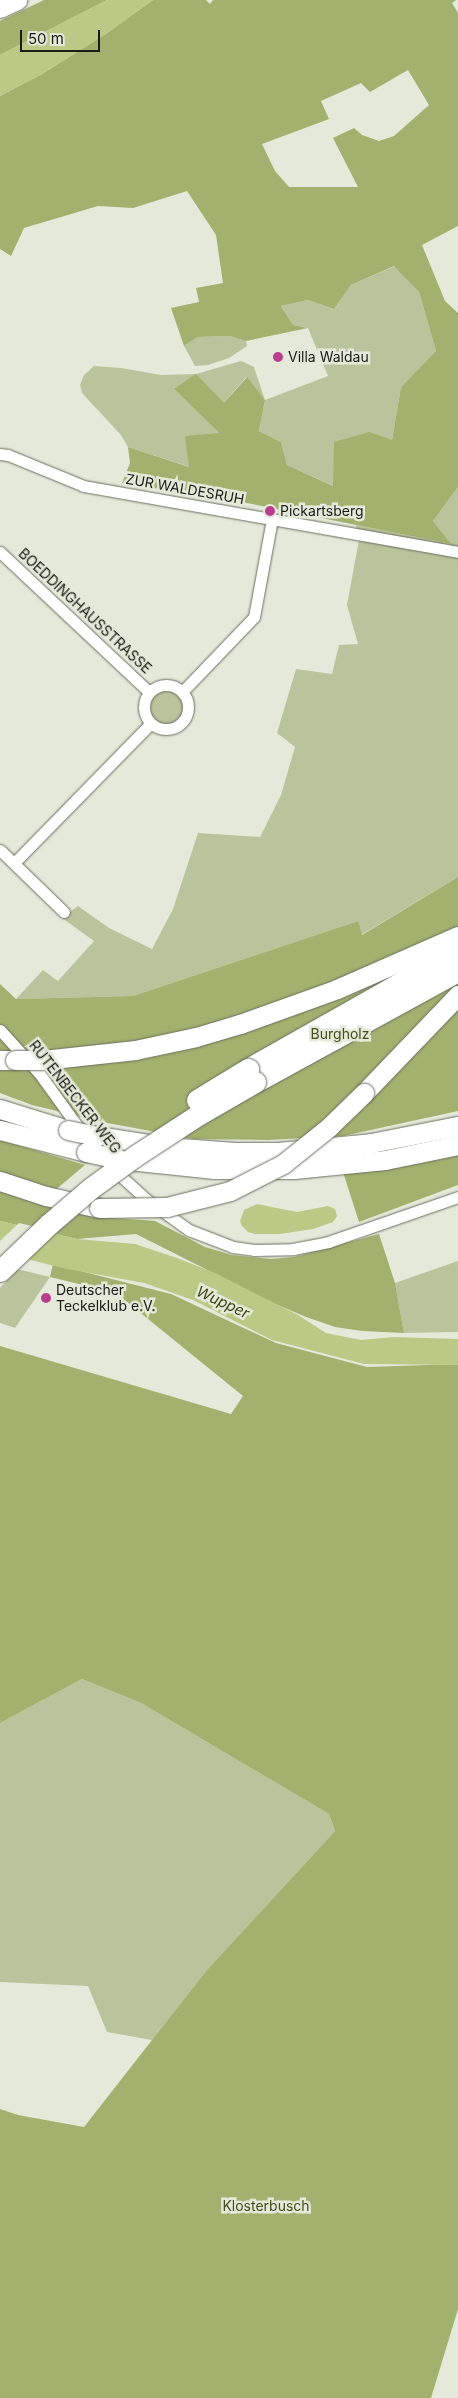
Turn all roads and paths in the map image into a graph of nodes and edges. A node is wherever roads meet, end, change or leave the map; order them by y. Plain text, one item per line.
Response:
1 (17, 0) edge
2 (0, 8) edge
3 (0, 454) edge
4 (272, 520) junction
5 (0, 552) edge
6 (458, 552) edge
7 (148, 692) junction
8 (182, 692) junction
9 (150, 724) junction
10 (0, 850) edge
11 (14, 863) junction
12 (64, 912) dead end
13 (458, 936) edge
14 (458, 950) edge
15 (458, 971) edge
16 (458, 995) edge
17 (0, 1030) edge
18 (8, 1060) edge
19 (251, 1076) junction
20 (0, 1109) edge
21 (458, 1126) edge
22 (0, 1130) edge
23 (458, 1145) edge
24 (0, 1181) edge
25 (458, 1197) edge
26 (0, 1252) edge
27 (0, 1271) edge

1 - 2 main road
3 - 4 street, ZUR WALDESRUH
4 - 6 street, ZUR WALDESRUH
4 - 8 street
5 - 7 street, BOEDDINGHAUSSTRASSE
7 - 8 street
7 - 9 street
8 - 9 street
9 - 11 street
10 - 11 street
11 - 12 street
13 - 18 main road, bridge
14 - 19 highway
15 - 19 highway
16 - 24 main road, bridge
17 - 25 street, RUTENBECKER WEG
19 - 26 highway, bridge
19 - 27 highway, bridge
20 - 21 main road, bridge
22 - 23 main road, bridge

